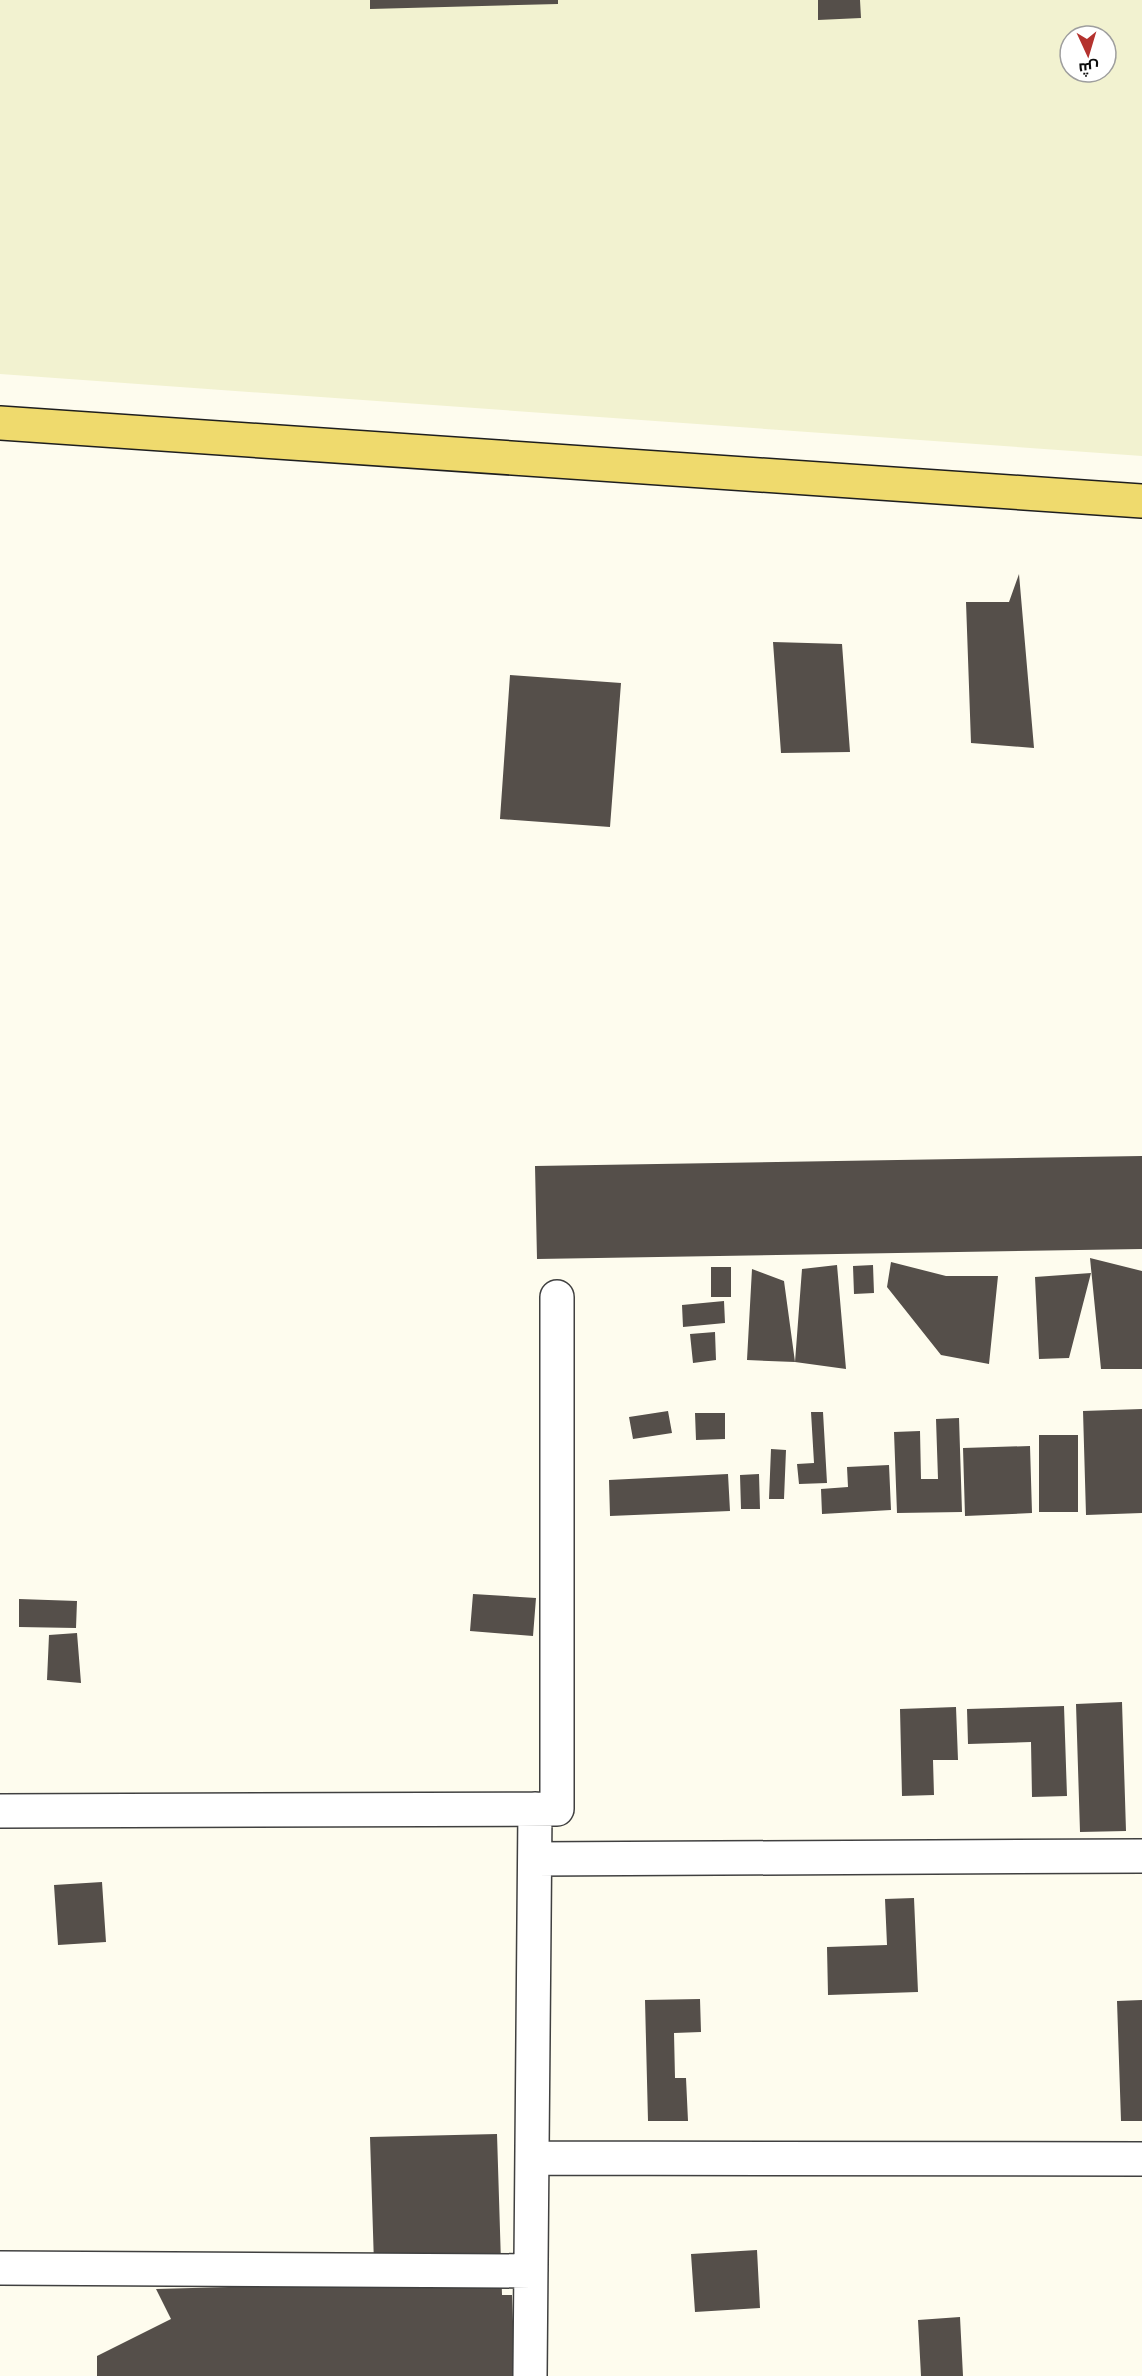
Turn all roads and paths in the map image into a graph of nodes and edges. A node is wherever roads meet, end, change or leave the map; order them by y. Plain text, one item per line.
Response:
1 (0, 423) edge
2 (1142, 501) edge
3 (557, 1297) dead end
4 (535, 1809) junction
5 (0, 1811) edge
6 (1142, 1856) edge
7 (535, 1859) junction
8 (532, 2158) junction
9 (1142, 2159) edge
10 (0, 2268) edge
11 (531, 2271) junction
12 (530, 2376) edge

1 - 2 main road
3 - 4 street
4 - 5 street
4 - 7 street
6 - 7 street
7 - 8 street
8 - 9 street
8 - 11 street
10 - 11 street
11 - 12 street

